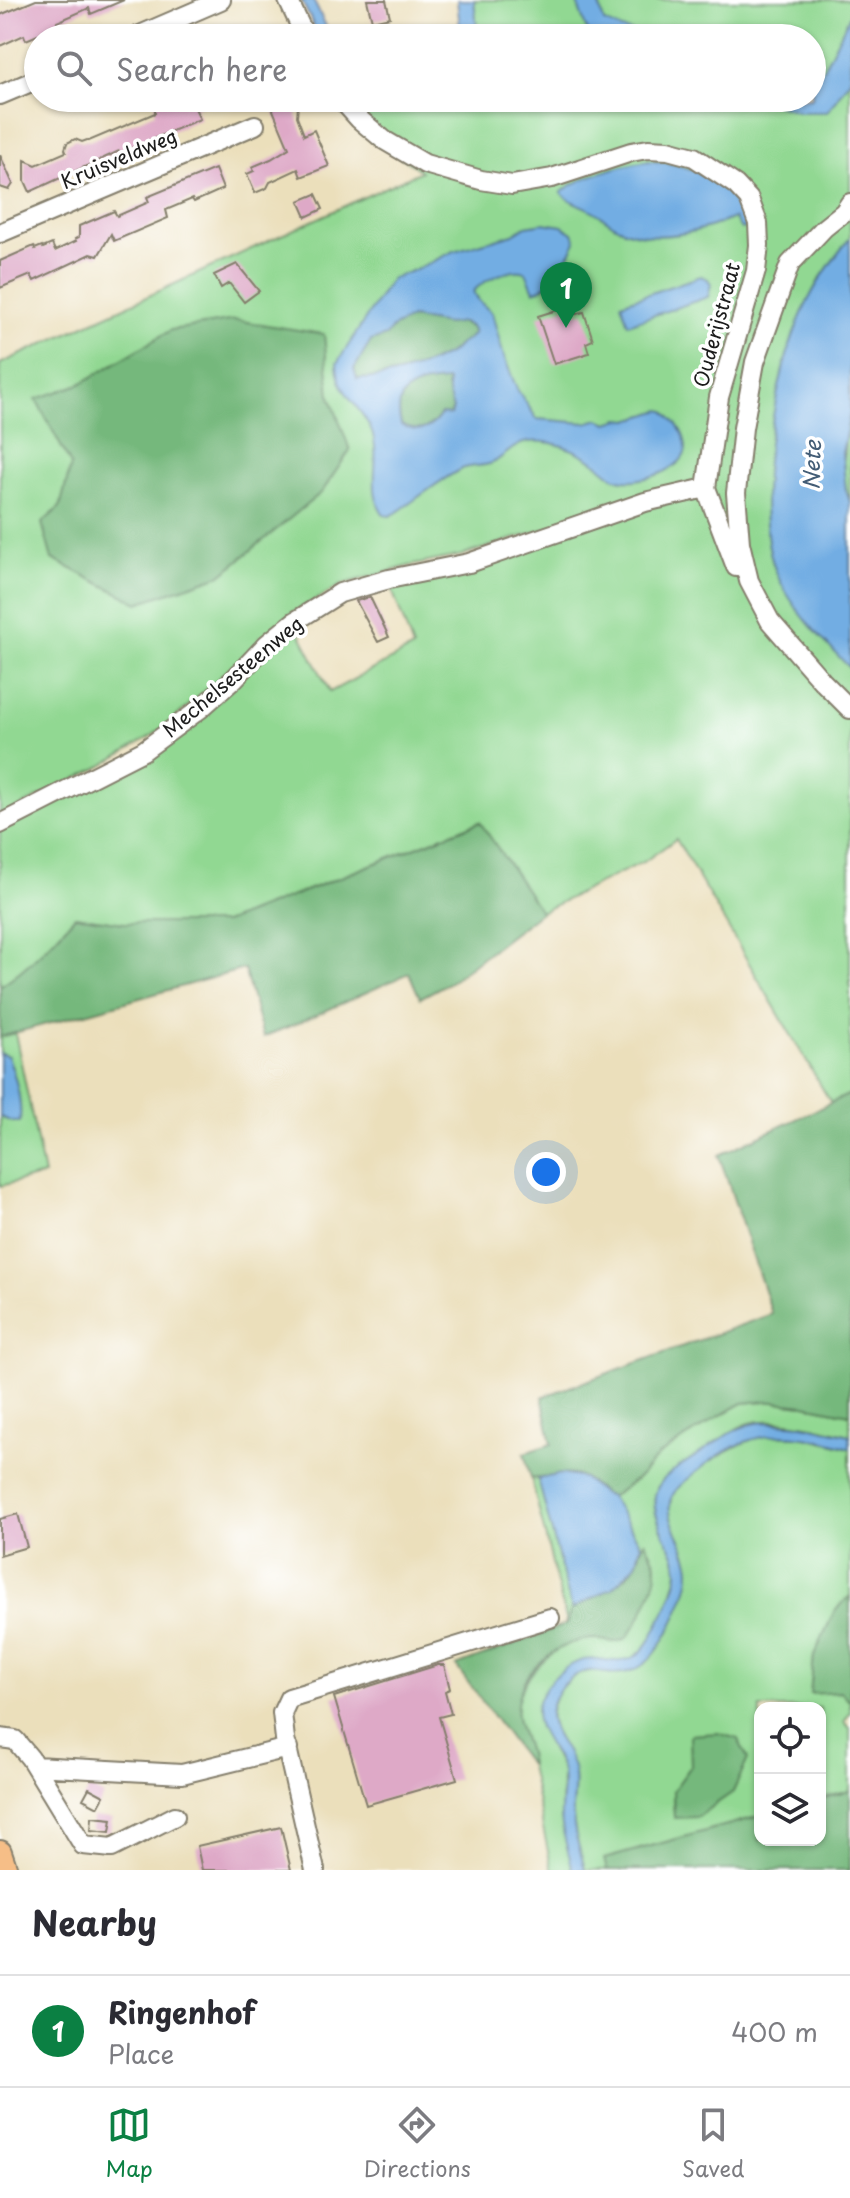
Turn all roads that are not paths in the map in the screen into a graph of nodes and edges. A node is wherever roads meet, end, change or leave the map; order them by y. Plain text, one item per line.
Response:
1 (221, 0) edge
2 (288, 0) edge
3 (165, 24) edge
4 (299, 24) edge
5 (24, 85) edge
6 (0, 95) edge
7 (353, 112) edge
8 (255, 125) dead end
9 (850, 203) edge
10 (0, 233) edge
11 (706, 488) junction
12 (749, 581) junction
13 (850, 709) edge
14 (0, 824) edge
15 (550, 1618) dead end
16 (0, 1738) edge
17 (288, 1748) junction
18 (35, 1766) junction
19 (175, 1816) dead end
20 (0, 1852) edge
21 (6, 1870) edge
22 (315, 1870) edge

1 - 3 street
2 - 4 street
5 - 6 street
7 - 11 street, Ouderijstraat
8 - 10 street, Kruisveldweg
9 - 12 street
11 - 12 street
11 - 14 street, Mechelsesteenweg
12 - 13 street
15 - 17 street
16 - 18 street
17 - 18 street
17 - 22 street
18 - 19 street
20 - 21 main road

